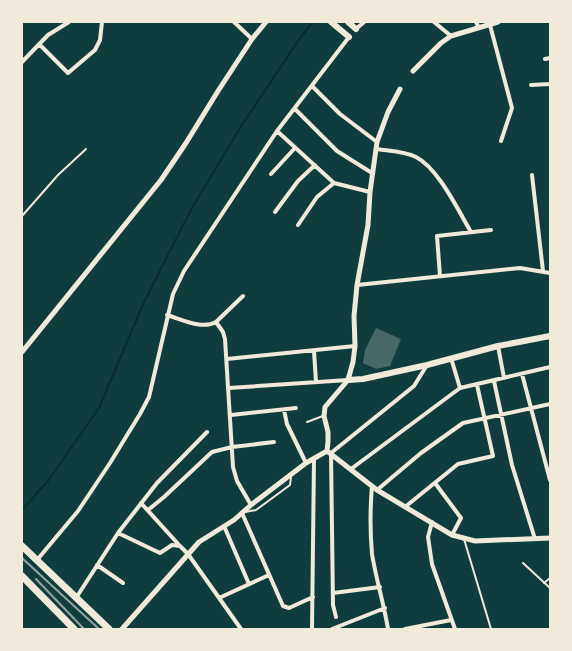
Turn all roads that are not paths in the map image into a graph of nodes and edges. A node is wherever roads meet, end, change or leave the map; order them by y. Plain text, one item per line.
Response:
1 (69, 22) edge
2 (102, 22) edge
3 (234, 22) edge
4 (266, 22) edge
5 (330, 22) edge
6 (348, 22) edge
7 (364, 22) edge
8 (434, 22) edge
9 (476, 22) edge
10 (498, 22) edge
11 (490, 25) junction
12 (479, 28) junction
13 (356, 29) joint
14 (451, 36) junction
15 (349, 38) joint
16 (252, 39) junction
17 (39, 44) junction
18 (550, 58) edge
19 (545, 59) dead end
20 (22, 62) edge
21 (413, 71) dead end
22 (550, 84) edge
23 (531, 85) dead end
24 (312, 86) junction
25 (400, 89) dead end
26 (295, 109) junction
27 (277, 131) junction
28 (501, 141) dead end
29 (377, 142) junction
30 (295, 148) junction
31 (376, 149) junction
32 (86, 150) dead end
33 (314, 165) junction
34 (372, 173) junction
35 (271, 174) dead end
36 (532, 175) dead end
37 (334, 183) junction
38 (370, 192) junction
39 (275, 212) dead end
40 (22, 216) edge
41 (298, 225) dead end
42 (491, 230) dead end
43 (471, 232) junction
44 (543, 271) junction
45 (550, 273) edge
46 (440, 276) junction
47 (357, 285) junction
48 (243, 296) dead end
49 (168, 315) junction
50 (216, 322) junction
51 (550, 336) edge
52 (355, 346) junction
53 (498, 346) junction
54 (314, 351) junction
55 (22, 352) edge
56 (451, 358) junction
57 (227, 359) junction
58 (427, 365) junction
59 (550, 368) edge
60 (522, 374) junction
61 (504, 378) junction
62 (348, 380) junction
63 (494, 381) junction
64 (316, 382) junction
65 (477, 385) junction
66 (229, 388) junction
67 (460, 388) junction
68 (550, 404) edge
69 (296, 408) dead end
70 (530, 408) junction
71 (284, 410) junction
72 (230, 415) junction
73 (502, 415) junction
74 (324, 416) junction
75 (484, 418) junction
76 (306, 422) dead end
77 (207, 432) dead end
78 (274, 442) dead end
79 (232, 447) junction
80 (329, 452) junction
81 (314, 459) junction
82 (306, 463) junction
83 (351, 469) junction
84 (291, 475) junction
85 (550, 480) edge
86 (435, 483) junction
87 (372, 486) junction
88 (377, 490) junction
89 (141, 503) junction
90 (251, 504) junction
91 (405, 507) junction
92 (148, 510) junction
93 (242, 513) junction
94 (432, 522) junction
95 (224, 526) junction
96 (118, 533) junction
97 (452, 534) junction
98 (463, 538) junction
99 (550, 538) edge
100 (535, 539) junction
101 (22, 546) edge
102 (180, 546) junction
103 (188, 554) junction
104 (37, 560) junction
105 (523, 563) dead end
106 (97, 565) junction
107 (269, 575) junction
108 (22, 576) edge
109 (550, 578) edge
110 (123, 583) dead end
111 (544, 583) junction
112 (249, 584) junction
113 (380, 587) junction
114 (550, 588) edge
115 (333, 593) junction
116 (313, 597) junction
117 (76, 598) junction
118 (219, 598) junction
119 (385, 608) junction
120 (336, 617) dead end
121 (451, 620) junction
122 (74, 629) edge
123 (109, 629) edge
124 (122, 629) edge
125 (242, 629) edge
126 (312, 629) edge
127 (332, 629) edge
128 (388, 629) edge
129 (405, 629) edge
130 (455, 629) edge
131 (491, 629) edge

1 - 17 street
2 - 17 street
3 - 16 street
4 - 16 street
5 - 15 main road
6 - 13 main road
7 - 13 street
8 - 14 street
9 - 12 street
10 - 11 street
11 - 12 street
11 - 28 street
12 - 14 street
14 - 21 street
15 - 24 street
16 - 55 street
17 - 20 street
18 - 19 street
22 - 23 street
24 - 26 street
24 - 29 street
25 - 29 street
26 - 27 street
26 - 34 street
27 - 30 street
27 - 49 street
29 - 31 street
30 - 33 street
30 - 35 street
31 - 34 street
31 - 43 street
32 - 40 lane
33 - 37 street
33 - 39 street
34 - 38 street
36 - 44 street
37 - 38 street
37 - 41 street
38 - 47 street
42 - 43 street
43 - 46 street
44 - 45 street
44 - 46 street
46 - 47 street
47 - 52 street
48 - 50 street
49 - 50 street
49 - 104 street
50 - 57 street
51 - 53 main road
52 - 54 street
52 - 62 street
53 - 56 main road
53 - 61 street
54 - 57 street
54 - 64 street
56 - 58 main road
56 - 67 street
57 - 66 street
58 - 62 main road
58 - 80 street
59 - 60 street
60 - 61 street
60 - 70 street
61 - 63 street
62 - 64 street
62 - 74 street
63 - 65 street
63 - 73 street
64 - 66 street
65 - 67 street
65 - 75 street
66 - 72 street
67 - 83 street
68 - 70 street
69 - 71 street
70 - 73 street
70 - 85 street
71 - 72 street
71 - 82 street
72 - 79 street
73 - 75 street
73 - 100 street
74 - 76 lane
74 - 80 street
75 - 86 street
75 - 88 street
77 - 89 street
78 - 79 street
79 - 90 street
79 - 92 street
80 - 81 street
80 - 83 street
80 - 115 street
81 - 82 street
81 - 116 street
82 - 84 street
83 - 87 street
84 - 90 street
84 - 93 lane
86 - 91 street
86 - 97 street
87 - 88 street
87 - 113 street
88 - 91 street
89 - 92 street
89 - 96 street
90 - 93 street
91 - 94 street
92 - 102 street
93 - 95 street
93 - 107 street
94 - 97 street
94 - 121 street
95 - 103 street
95 - 112 street
96 - 102 street
96 - 106 street
97 - 98 street
98 - 100 street
98 - 131 lane
99 - 100 street
101 - 104 highway
102 - 103 street
103 - 118 street
103 - 124 street
104 - 117 highway
105 - 111 lane
106 - 110 street
106 - 117 street
107 - 112 street
107 - 116 street
108 - 122 highway
109 - 111 lane
111 - 114 lane
112 - 118 street
113 - 115 street
113 - 119 street
115 - 120 street
116 - 126 street
117 - 123 highway
118 - 125 street
119 - 127 street
119 - 128 street
121 - 129 street
121 - 130 street

